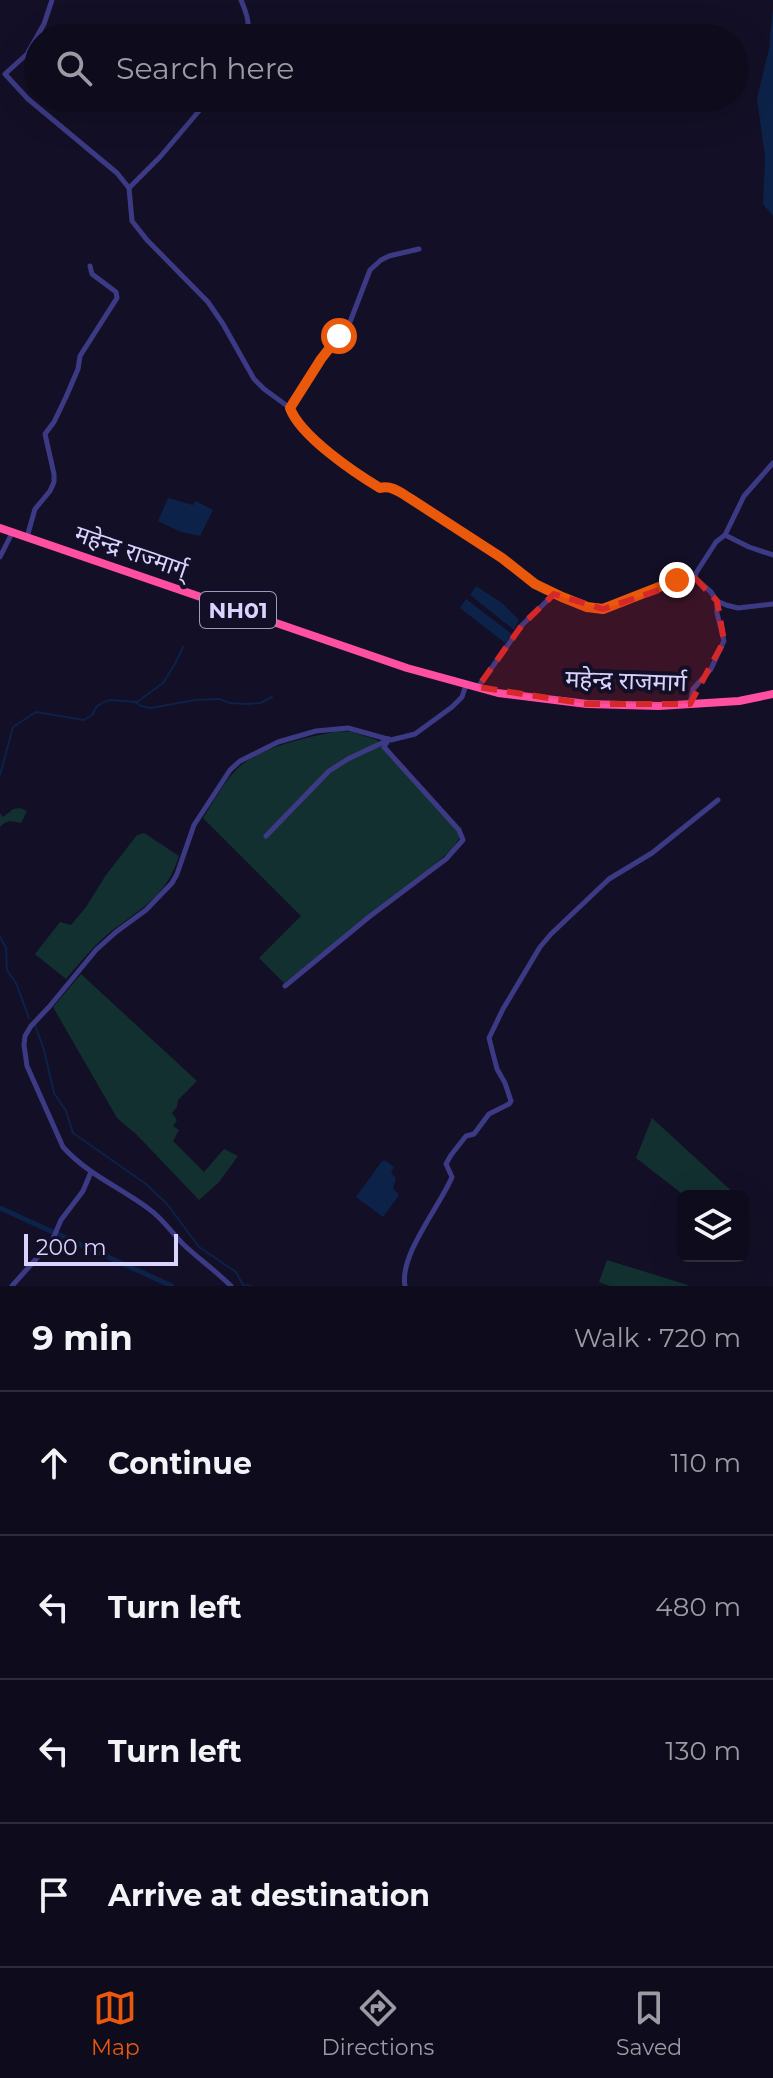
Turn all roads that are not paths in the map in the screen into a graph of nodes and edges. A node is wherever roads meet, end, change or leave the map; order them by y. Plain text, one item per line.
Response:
1 (52, 0) edge
2 (241, 0) edge
3 (44, 24) edge
4 (249, 24) edge
5 (24, 57) edge
6 (24, 95) edge
7 (44, 112) edge
8 (198, 112) edge
9 (129, 188) junction
10 (419, 249) dead end
11 (90, 266) dead end
12 (290, 408) junction
13 (773, 463) edge
14 (0, 528) edge
15 (12, 532) junction
16 (725, 535) junction
17 (27, 537) junction
18 (773, 555) edge
19 (0, 557) edge
20 (695, 578) junction
21 (554, 594) junction
22 (717, 601) junction
23 (773, 604) edge
24 (466, 684) junction
25 (478, 687) junction
26 (773, 694) edge
27 (690, 704) junction
28 (389, 739) junction
29 (718, 800) dead end
30 (266, 836) dead end
31 (285, 986) dead end
32 (91, 1172) junction
33 (12, 1286) edge
34 (231, 1286) edge
35 (405, 1286) edge

1 - 3 street
2 - 4 street
5 - 6 street
7 - 9 street
8 - 9 street
9 - 12 street
10 - 12 street
11 - 17 street
12 - 21 street
13 - 16 street
14 - 15 highway, महेन्द्र राज्मार्ग् / NH01
15 - 17 highway, महेन्द्र राज्मार्ग् / NH01
15 - 19 street
16 - 18 street
16 - 20 street
17 - 24 highway, महेन्द्र राज्मार्ग् / NH01
20 - 21 street
20 - 22 street
21 - 25 street
22 - 23 street
22 - 27 street
24 - 25 highway, महेन्द्र राज्मार्ग् / NH01
24 - 28 street
25 - 27 highway, महेन्द्र राजमार्ग / NH01
26 - 27 highway, महेन्द्र राजमार्ग / NH01
28 - 30 street
28 - 31 street
28 - 32 street
29 - 35 street
32 - 33 street
32 - 34 street

